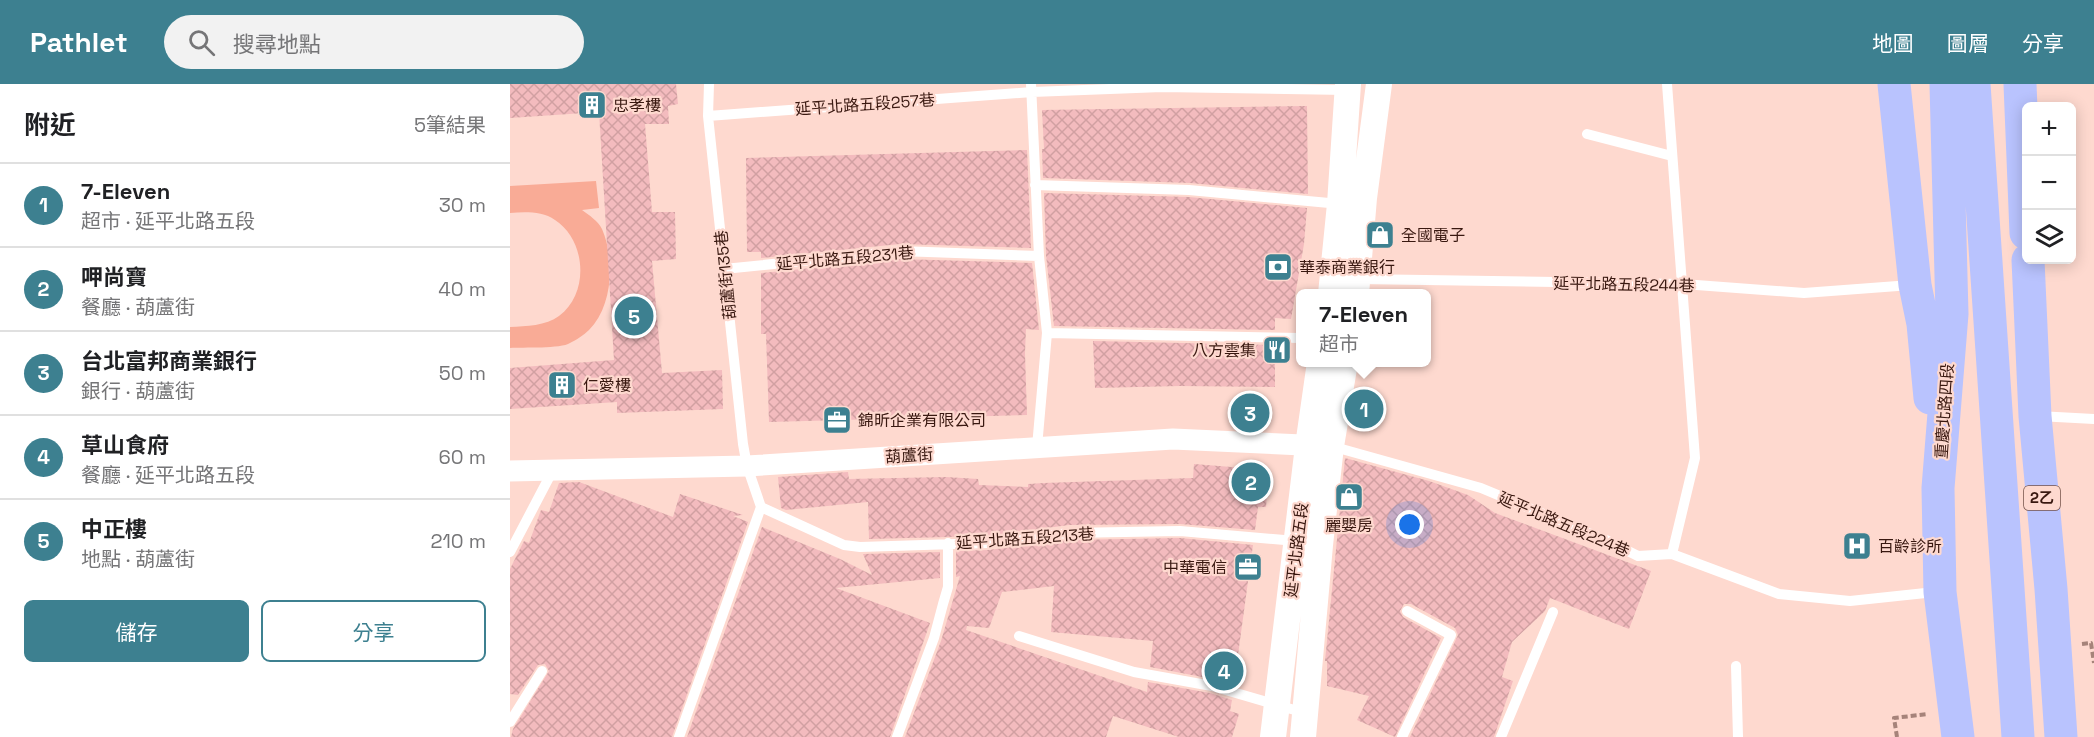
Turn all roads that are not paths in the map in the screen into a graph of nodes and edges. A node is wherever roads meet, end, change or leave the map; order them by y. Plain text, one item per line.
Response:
1 (709, 84) edge
2 (1379, 84) edge
3 (1667, 84) edge
4 (1894, 84) edge
5 (1947, 84) edge
6 (1974, 84) edge
7 (2020, 84) edge
8 (1162, 85) edge
9 (1347, 87) edge
10 (1031, 88) edge
11 (708, 116) junction
12 (1587, 134) dead end
13 (1672, 156) junction
14 (1035, 185) junction
15 (1340, 204) junction
16 (2025, 210) edge
17 (1039, 256) junction
18 (2028, 264) edge
19 (724, 269) junction
20 (1345, 284) edge
21 (1683, 284) junction
22 (1915, 285) junction
23 (1047, 333) junction
24 (1296, 338) edge
25 (1320, 367) edge
26 (1344, 367) edge
27 (2035, 416) junction
28 (2094, 419) edge
29 (1319, 446) junction
30 (1037, 447) junction
31 (747, 466) junction
32 (554, 470) junction
33 (510, 471) edge
34 (1938, 488) junction
35 (761, 507) junction
36 (1297, 542) junction
37 (948, 543) junction
38 (510, 552) edge
39 (1672, 554) junction
40 (1940, 591) junction
41 (1407, 611) dead end
42 (1554, 612) dead end
43 (1019, 636) dead end
44 (1736, 666) dead end
45 (542, 670) dead end
46 (1278, 706) junction
47 (510, 722) edge
48 (1304, 725) edge
49 (678, 737) edge
50 (897, 737) edge
51 (1273, 737) edge
52 (1402, 737) edge
53 (1501, 737) edge
54 (1738, 737) edge
55 (1958, 737) edge
56 (2018, 737) edge
57 (2061, 737) edge

1 - 11 lane, 葫蘆街135巷
2 - 20 street
3 - 13 lane
4 - 22 main road
5 - 34 main road, 重慶北路四段
6 - 56 main road
7 - 16 main road
8 - 9 lane, 延平北路五段257巷
8 - 10 lane, 延平北路五段257巷
9 - 15 street
10 - 11 lane, 延平北路五段257巷
10 - 14 lane
11 - 19 lane, 葫蘆街135巷
12 - 13 lane
13 - 21 lane
14 - 15 lane
14 - 17 lane
15 - 20 street
17 - 19 lane, 延平北路五段231巷
17 - 23 lane
18 - 27 main road, 2乙
19 - 31 lane, 葫蘆街135巷
20 - 21 lane, 延平北路五段244巷
21 - 22 lane, 延平北路五段244巷
21 - 39 lane
22 - 34 main road
23 - 24 lane
23 - 30 lane
25 - 29 street, 延平北路五段
26 - 29 street, 延平北路五段
27 - 28 lane
27 - 57 main road, 2乙
29 - 30 street, 葫蘆街
29 - 36 street, 延平北路五段
29 - 39 lane, 延平北路五段224巷
29 - 48 street
30 - 31 street, 葫蘆街
31 - 32 street, 葫蘆街
31 - 35 lane, 葫蘆街135巷
32 - 33 street, 葫蘆街
32 - 38 lane
34 - 40 main road, 重慶北路四段
35 - 37 lane, 延平北路五段213巷
35 - 49 lane
36 - 37 lane, 延平北路五段213巷
36 - 46 street, 延平北路五段
37 - 50 lane
39 - 40 lane, 延平北路五段224巷
40 - 55 main road, 重慶北路四段
41 - 52 lane
42 - 53 lane
43 - 46 lane
44 - 54 lane
45 - 47 lane
46 - 48 lane
46 - 51 street, 延平北路五段

